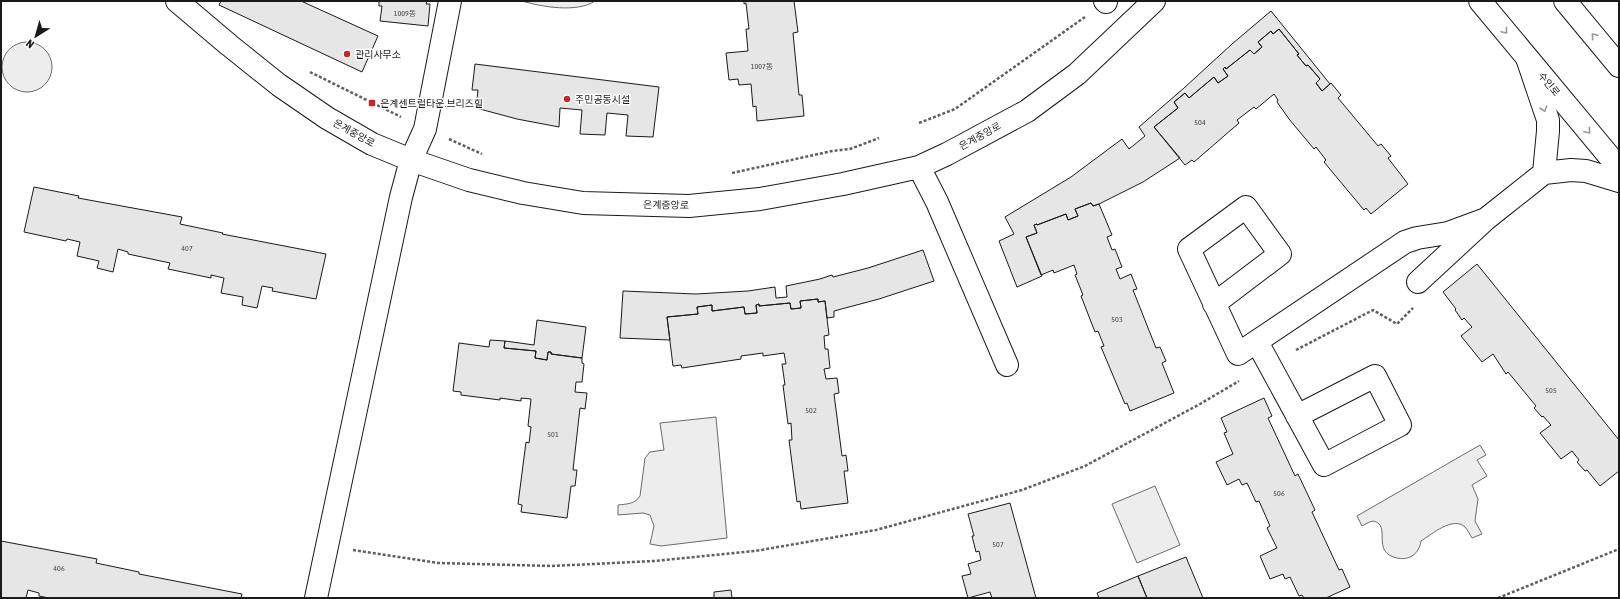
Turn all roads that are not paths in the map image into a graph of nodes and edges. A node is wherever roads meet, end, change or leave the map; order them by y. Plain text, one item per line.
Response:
1 (177, 1) edge
2 (450, 1) edge
3 (1154, 1) edge
4 (1480, 1) edge
5 (1565, 1) edge
6 (1527, 58) junction
7 (1619, 66) edge
8 (411, 160) junction
9 (919, 167) junction
10 (1619, 168) edge
11 (1544, 173) junction
12 (1619, 180) edge
13 (1486, 219) junction
14 (1418, 292) road end
15 (1214, 304) dead end
16 (1257, 342) junction
17 (1007, 365) dead end
18 (1297, 416) junction
19 (316, 598) edge

1 - 8 street, 은계중앙로
2 - 8 street
3 - 9 street, 은계중앙로
4 -> 6 street, 수인로
7 -> 5 street
6 -> 10 street, 수인로
6 -> 11 street
8 - 9 street, 은계중앙로
8 - 19 street
9 - 17 street
11 - 12 street
11 - 13 street
13 - 14 street
13 - 16 street
15 - 16 street
16 - 18 street
18 - 18 street

